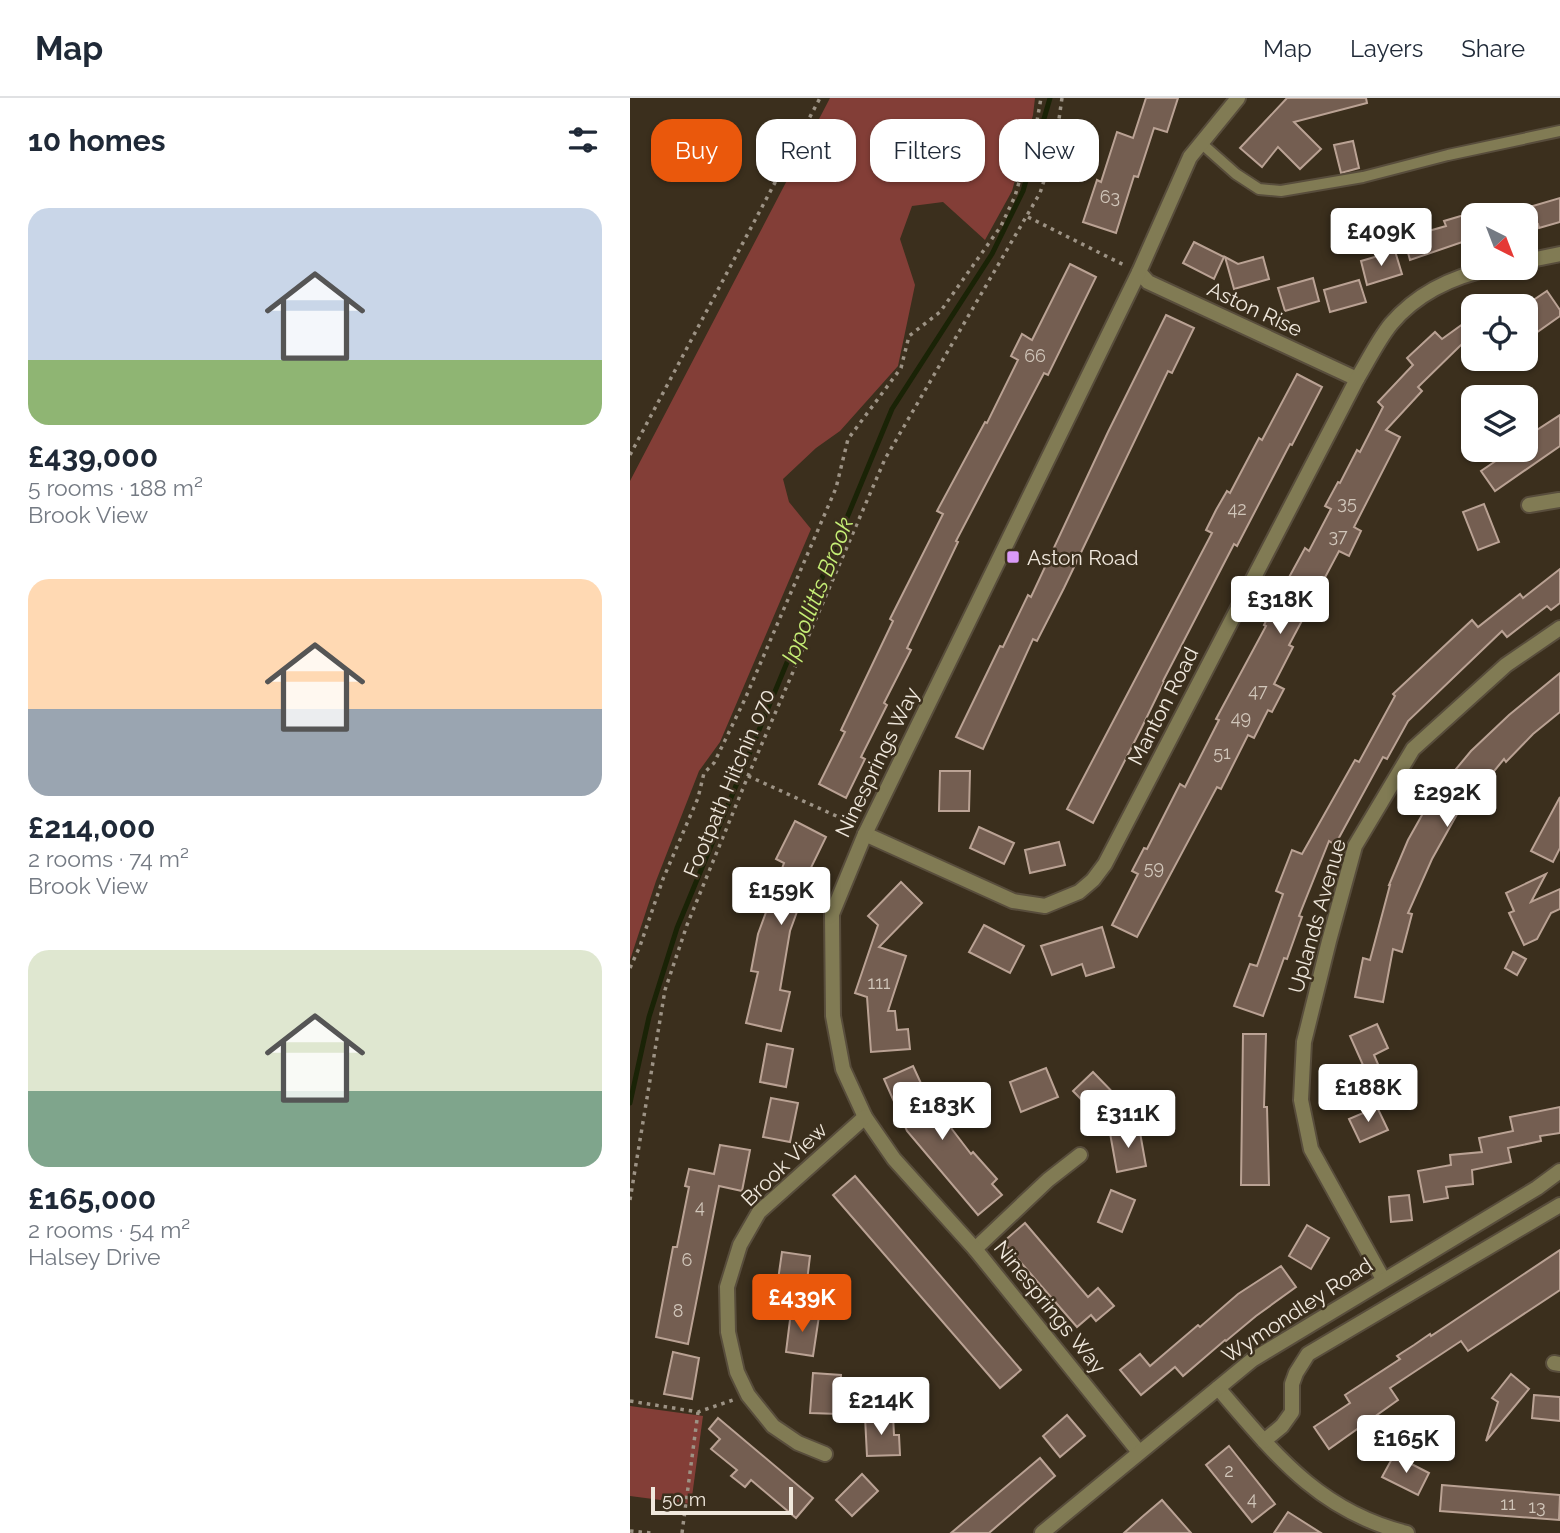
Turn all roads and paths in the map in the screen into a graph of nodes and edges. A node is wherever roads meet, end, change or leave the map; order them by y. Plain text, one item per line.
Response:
1 (820, 98) edge
2 (1041, 98) edge
3 (1062, 98) edge
4 (1238, 98) edge
5 (1560, 131) edge
6 (1201, 143) junction
7 (1028, 217) junction
8 (1560, 254) edge
9 (1538, 259) edge
10 (1139, 272) junction
11 (1461, 276) edge
12 (1357, 379) junction
13 (630, 455) edge
14 (1560, 500) edge
15 (1530, 505) dead end
16 (1560, 628) edge
17 (748, 775) junction
18 (866, 832) junction
19 (630, 968) edge
20 (865, 1116) junction
21 (1080, 1155) dead end
22 (1560, 1171) edge
23 (630, 1200) edge
24 (1560, 1205) edge
25 (975, 1249) junction
26 (1383, 1279) junction
27 (1218, 1388) junction
28 (748, 1395) junction
29 (630, 1401) edge
30 (698, 1412) junction
31 (1264, 1441) junction
32 (1139, 1452) junction
33 (825, 1454) dead end
34 (630, 1531) edge
35 (651, 1533) edge
36 (682, 1533) edge
37 (1042, 1533) edge
38 (1407, 1533) edge

1 - 13 path
2 - 19 path
3 - 7 path, Footpath Hitchin 070
4 - 6 street, Ninesprings Way
5 - 6 lane
6 - 10 street, Ninesprings Way
7 - 10 path
7 - 17 path, Footpath Hitchin 070
8 - 9 street
10 - 12 street, Aston Rise
10 - 18 street, Ninesprings Way
11 - 12 street, Manton Road
12 - 18 street, Manton Road
14 - 15 street
16 - 26 street, Uplands Avenue
17 - 18 path
17 - 23 path, Footpath Hitchin 070
18 - 20 street, Ninesprings Way
20 - 25 street, Ninesprings Way
20 - 28 street, Brook View
21 - 25 street
22 - 26 street, Wymondley Road
24 - 31 street, Wymondley Road
25 - 32 street, Ninesprings Way
26 - 27 street, Wymondley Road
27 - 31 street
27 - 32 street, Wymondley Road
28 - 30 path
28 - 33 street, Brook View
29 - 30 path
30 - 36 path
31 - 38 street
32 - 37 street, Wymondley Road
34 - 35 path

